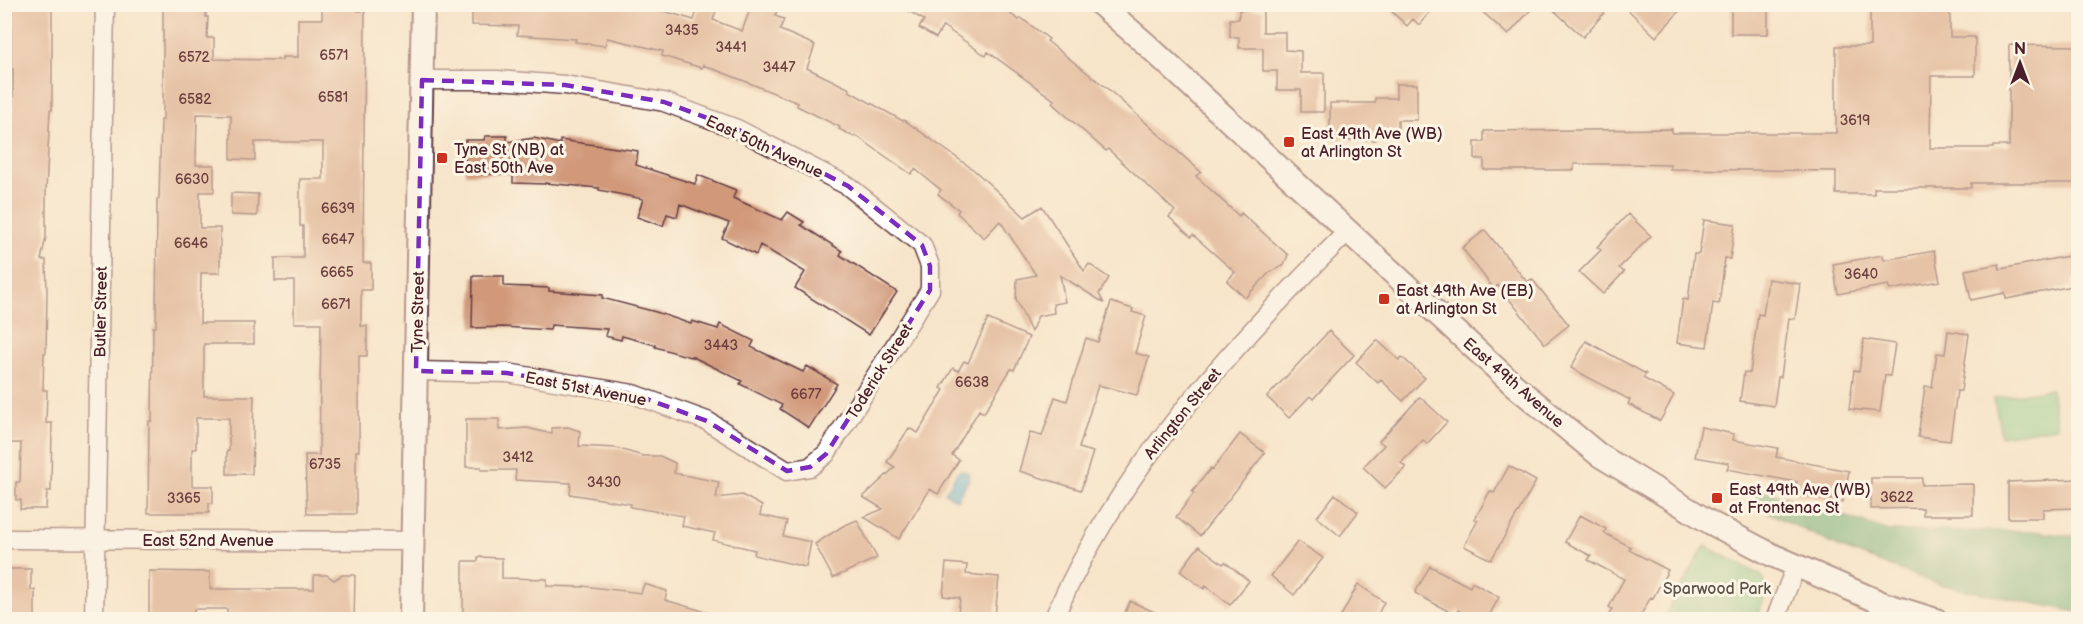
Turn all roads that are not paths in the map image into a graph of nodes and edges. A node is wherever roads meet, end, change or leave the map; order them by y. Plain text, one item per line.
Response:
1 (105, 4) edge
2 (423, 4) edge
3 (1100, 4) edge
4 (422, 80) junction
5 (1347, 232) junction
6 (930, 266) joint
7 (416, 371) junction
8 (810, 467) joint
9 (4, 538) edge
10 (96, 539) junction
11 (412, 541) junction
12 (1796, 566) junction
13 (94, 620) edge
14 (411, 620) edge
15 (1053, 620) edge
16 (1775, 620) edge
17 (1936, 620) edge

1 - 10 street, Butler Street
2 - 4 street, Tyne Street
3 - 5 street, East 49th Avenue
4 - 6 street, East 50th Avenue
4 - 7 street, Tyne Street
5 - 12 street, East 49th Avenue
5 - 15 street, Arlington Street
6 - 8 street, Toderick Street
7 - 8 street, East 51st Avenue
7 - 11 street, Tyne Street
9 - 10 street, East 52nd Avenue
10 - 11 street, East 52nd Avenue
10 - 13 street, Butler Street
11 - 14 street, Tyne Street
12 - 16 street
12 - 17 street, East 49th Avenue

